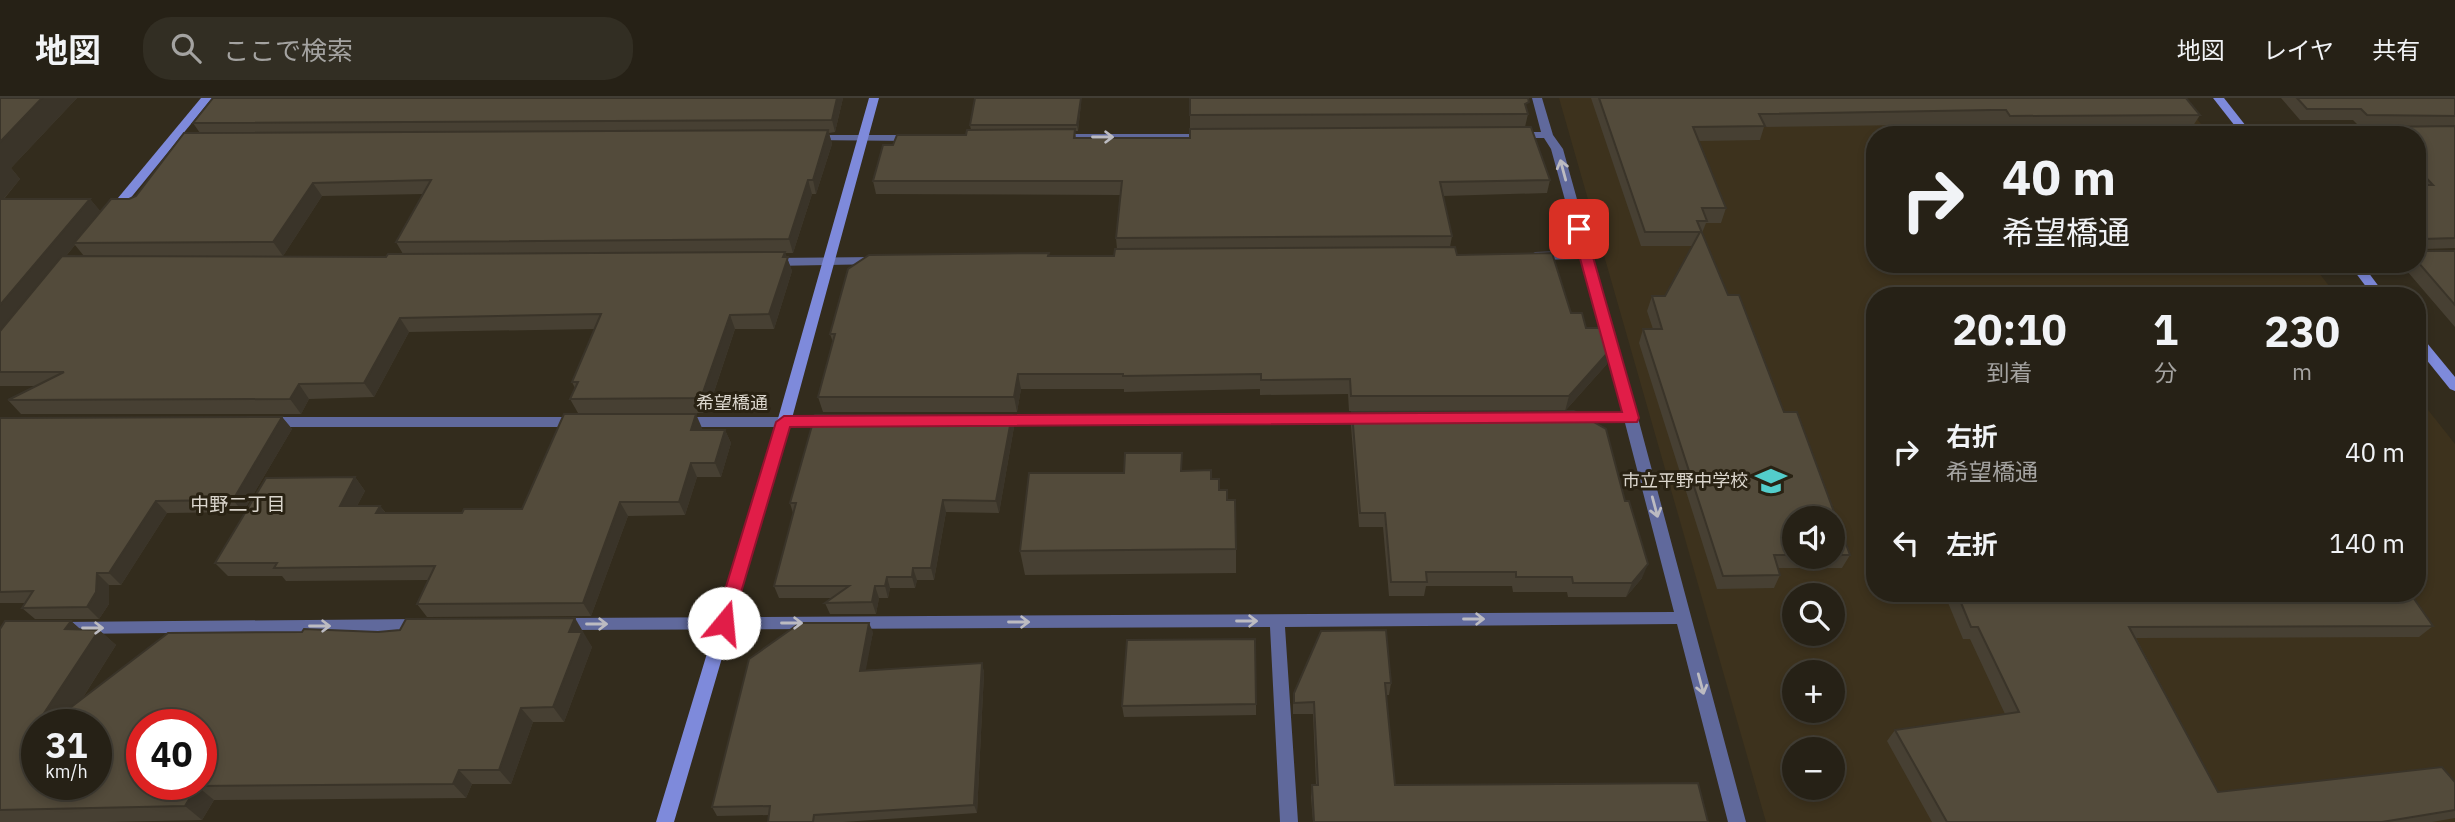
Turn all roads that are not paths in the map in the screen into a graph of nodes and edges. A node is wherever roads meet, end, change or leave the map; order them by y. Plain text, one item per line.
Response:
1 (207, 98) edge
2 (874, 98) edge
3 (1537, 98) edge
4 (2218, 98) edge
5 (2241, 126) edge
6 (1505, 135) edge
7 (1547, 135) junction
8 (1226, 137) edge
9 (863, 138) junction
10 (919, 138) edge
11 (1044, 138) edge
12 (794, 139) edge
13 (172, 141) junction
14 (186, 141) edge
15 (104, 223) edge
16 (1586, 255) junction
17 (1517, 256) edge
18 (829, 261) junction
19 (897, 261) edge
20 (760, 262) edge
21 (2362, 273) edge
22 (2374, 287) edge
23 (2426, 351) edge
24 (2455, 386) edge
25 (1562, 418) edge
26 (1631, 418) junction
27 (1381, 419) edge
28 (853, 421) edge
29 (978, 421) edge
30 (252, 422) edge
31 (588, 422) edge
32 (672, 422) edge
33 (784, 422) junction
34 (1684, 618) junction
35 (1277, 620) junction
36 (724, 623) junction
37 (543, 624) edge
38 (431, 625) edge
39 (42, 628) edge
40 (665, 822) edge
41 (1289, 822) edge
42 (1737, 822) edge

1 - 13 street
2 - 9 street
3 - 7 street
4 - 5 street
6 - 7 street
16 -> 7 street
11 -> 8 street
9 - 10 street
9 - 12 street
9 - 18 street
13 - 14 street
13 - 15 street
16 - 17 street
16 - 26 street
18 - 19 street
18 - 20 street
18 - 33 street
21 - 22 street
23 - 24 street
25 - 26 street
26 -> 34 street
27 - 29 street
28 - 33 street, 希望橋通
30 - 31 street
32 - 33 street, 希望橋通
33 - 36 street
35 -> 34 street
34 -> 42 street
36 -> 35 street
35 - 41 street
37 -> 36 street
36 - 40 street
39 -> 38 street

